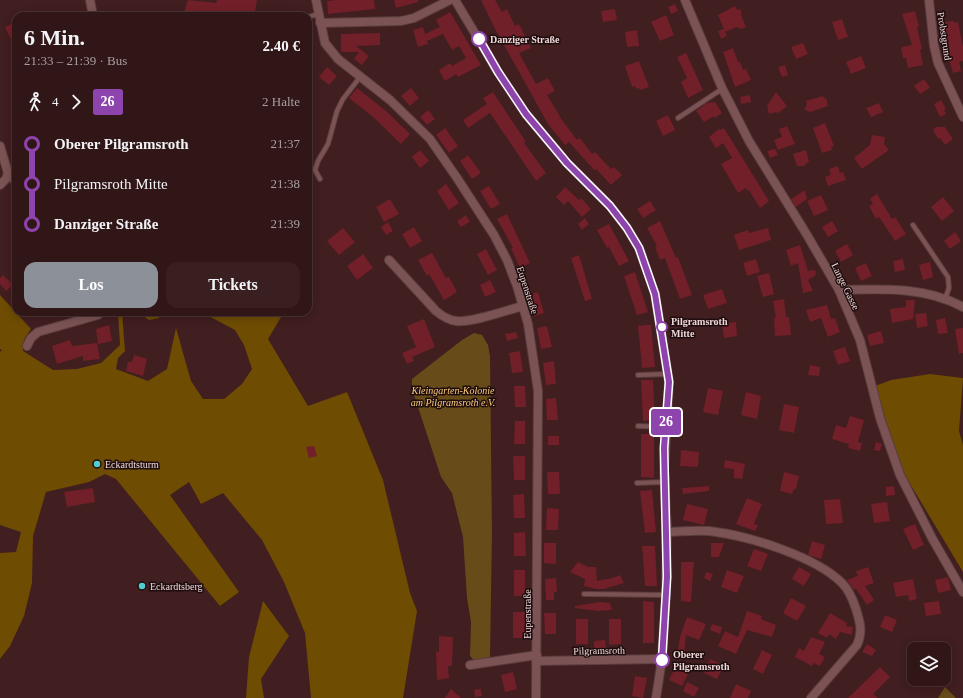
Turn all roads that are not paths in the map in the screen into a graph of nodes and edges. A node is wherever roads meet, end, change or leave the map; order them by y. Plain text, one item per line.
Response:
1 (90, 0) edge
2 (316, 0) edge
3 (450, 0) edge
4 (455, 0) edge
5 (685, 0) edge
6 (929, 0) edge
7 (92, 12) edge
8 (318, 14) junction
9 (312, 16) edge
10 (320, 23) junction
11 (361, 76) junction
12 (722, 88) junction
13 (963, 117) edge
14 (678, 118) dead end
15 (0, 146) edge
16 (8, 173) junction
17 (12, 178) edge
18 (320, 179) dead end
19 (0, 185) edge
20 (913, 225) dead end
21 (389, 260) dead end
22 (839, 290) junction
23 (945, 299) junction
24 (523, 306) junction
25 (963, 307) edge
26 (94, 316) edge
27 (27, 346) dead end
28 (669, 374) junction
29 (638, 375) dead end
30 (638, 426) dead end
31 (666, 428) junction
32 (664, 482) junction
33 (637, 483) dead end
34 (667, 532) junction
35 (963, 592) edge
36 (584, 594) dead end
37 (666, 595) junction
38 (536, 658) junction
39 (662, 660) junction
40 (470, 665) dead end
41 (536, 698) edge
42 (656, 698) edge
43 (811, 698) edge

1 - 7 street
2 - 8 street, Eupenstraße
3 - 10 street
4 - 28 street
5 - 12 street, Lange Gasse
6 - 13 street, Probstgrund
8 - 9 lane
8 - 10 street, Eupenstraße
10 - 11 street, Eupenstraße
11 - 18 lane
11 - 24 street, Eupenstraße
12 - 14 lane
12 - 22 street, Lange Gasse
15 - 16 street
16 - 17 street
16 - 19 street
20 - 23 lane
21 - 24 street
22 - 23 street
22 - 35 street, Lange Gasse
23 - 25 street
24 - 38 street, Eupenstraße
26 - 27 street
28 - 29 lane
28 - 31 street
30 - 31 lane
31 - 32 street
32 - 33 lane
32 - 34 street
34 - 37 street
34 - 43 street
36 - 37 lane
37 - 39 street
38 - 39 street, Pilgramsroth
38 - 40 street
38 - 41 street, Eupenstraße
39 - 42 street

